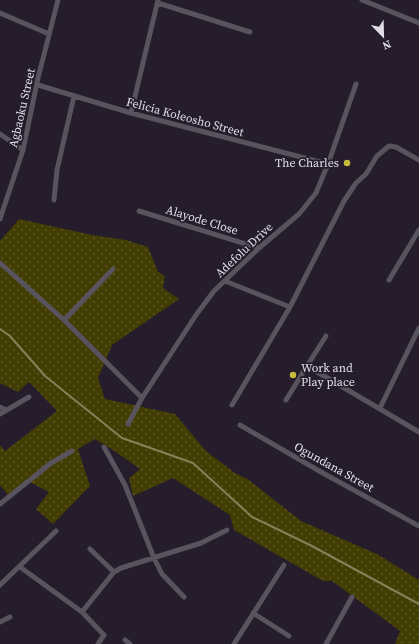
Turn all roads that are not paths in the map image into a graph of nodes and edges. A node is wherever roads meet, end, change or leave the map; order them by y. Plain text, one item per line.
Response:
1 (58, 0) edge
2 (362, 0) edge
3 (158, 1) edge
4 (0, 13) edge
5 (419, 23) edge
6 (250, 32) dead end
7 (50, 34) junction
8 (356, 84) dead end
9 (38, 85) junction
10 (74, 96) junction
11 (131, 113) junction
12 (0, 134) edge
13 (23, 150) junction
14 (419, 160) edge
15 (328, 164) junction
16 (54, 200) dead end
17 (139, 211) dead end
18 (0, 219) edge
19 (419, 230) edge
20 (259, 248) junction
21 (0, 263) edge
22 (113, 269) dead end
23 (389, 280) dead end
24 (225, 281) junction
25 (290, 307) junction
26 (64, 320) junction
27 (419, 328) edge
28 (417, 335) edge
29 (326, 336) dead end
30 (307, 366) junction
31 (29, 397) dead end
32 (142, 398) junction
33 (286, 400) dead end
34 (232, 405) dead end
35 (0, 407) edge
36 (380, 408) junction
37 (6, 410) junction
38 (0, 414) edge
39 (128, 424) dead end
40 (240, 425) dead end
41 (419, 432) edge
42 (104, 447) dead end
43 (72, 451) dead end
44 (0, 504) edge
45 (419, 526) edge
46 (227, 530) dead end
47 (56, 531) dead end
48 (90, 549) dead end
49 (154, 558) junction
50 (284, 565) dead end
51 (20, 567) junction
52 (114, 572) junction
53 (0, 585) edge
54 (184, 597) dead end
55 (352, 598) dead end
56 (82, 612) junction
57 (253, 613) junction
58 (10, 617) dead end
59 (0, 622) edge
60 (289, 636) dead end
61 (125, 640) dead end
62 (98, 644) edge
63 (130, 644) edge
64 (234, 644) edge
65 (326, 644) edge

1 - 7 street, Agbaoku Street
2 - 5 street
3 - 6 street
3 - 11 street
4 - 7 street
7 - 9 street, Agbaoku Street
8 - 15 street, Adefolu Drive
9 - 10 street, Felicia Koleosho Street
9 - 13 street, Agbaoku Street
10 - 11 street, Felicia Koleosho Street
10 - 16 street
11 - 15 street, Felicia Koleosho Street
12 - 13 street
13 - 18 street, Agbaoku Street
14 - 25 street
15 - 20 street, Adefolu Drive
17 - 20 street, Alayode Close
19 - 23 street
20 - 24 street, Adefolu Drive
21 - 26 street
22 - 26 street
24 - 25 street
24 - 32 street, Adefolu Drive
25 - 34 street
26 - 32 street
27 - 28 street
28 - 36 street
29 - 30 street
30 - 33 street
30 - 36 street
31 - 37 street
32 - 39 street, Adefolu Drive
35 - 37 street
36 - 41 street
37 - 38 street
40 - 45 street, Ogundana Street
42 - 49 street
43 - 44 street
46 - 49 street
47 - 51 street
48 - 52 street
49 - 52 street
49 - 54 street
50 - 57 street
51 - 53 street
51 - 56 street
52 - 56 street
55 - 65 street
56 - 62 street
57 - 60 street
57 - 64 street
58 - 59 street
61 - 63 street

